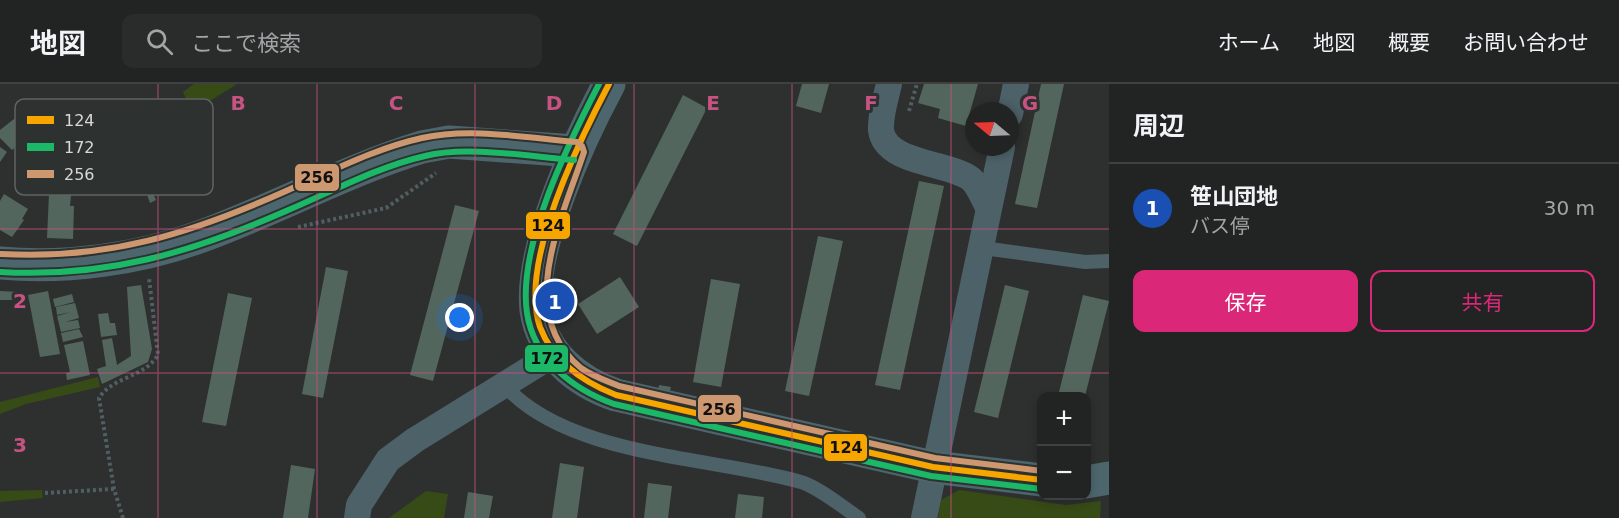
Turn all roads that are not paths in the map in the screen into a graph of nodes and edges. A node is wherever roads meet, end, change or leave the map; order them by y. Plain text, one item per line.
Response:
1 (609, 84) edge
2 (888, 84) edge
3 (1016, 84) edge
4 (1012, 102) edge
5 (575, 152) junction
6 (1000, 156) edge
7 (988, 207) junction
8 (983, 248) junction
9 (1109, 261) edge
10 (0, 263) edge
11 (554, 354) junction
12 (505, 386) junction
13 (933, 467) junction
14 (1109, 478) edge
15 (1037, 480) edge
16 (1091, 481) edge
17 (357, 518) edge
18 (860, 518) edge
19 (924, 518) edge

1 - 5 street
2 - 7 street
3 - 4 street
5 - 10 street
5 - 11 street
6 - 7 street
7 - 8 street
8 - 9 lane
8 - 13 street
11 - 12 street
11 - 13 street
12 - 17 street
12 - 18 lane
13 - 15 street
13 - 19 street
14 - 16 street

